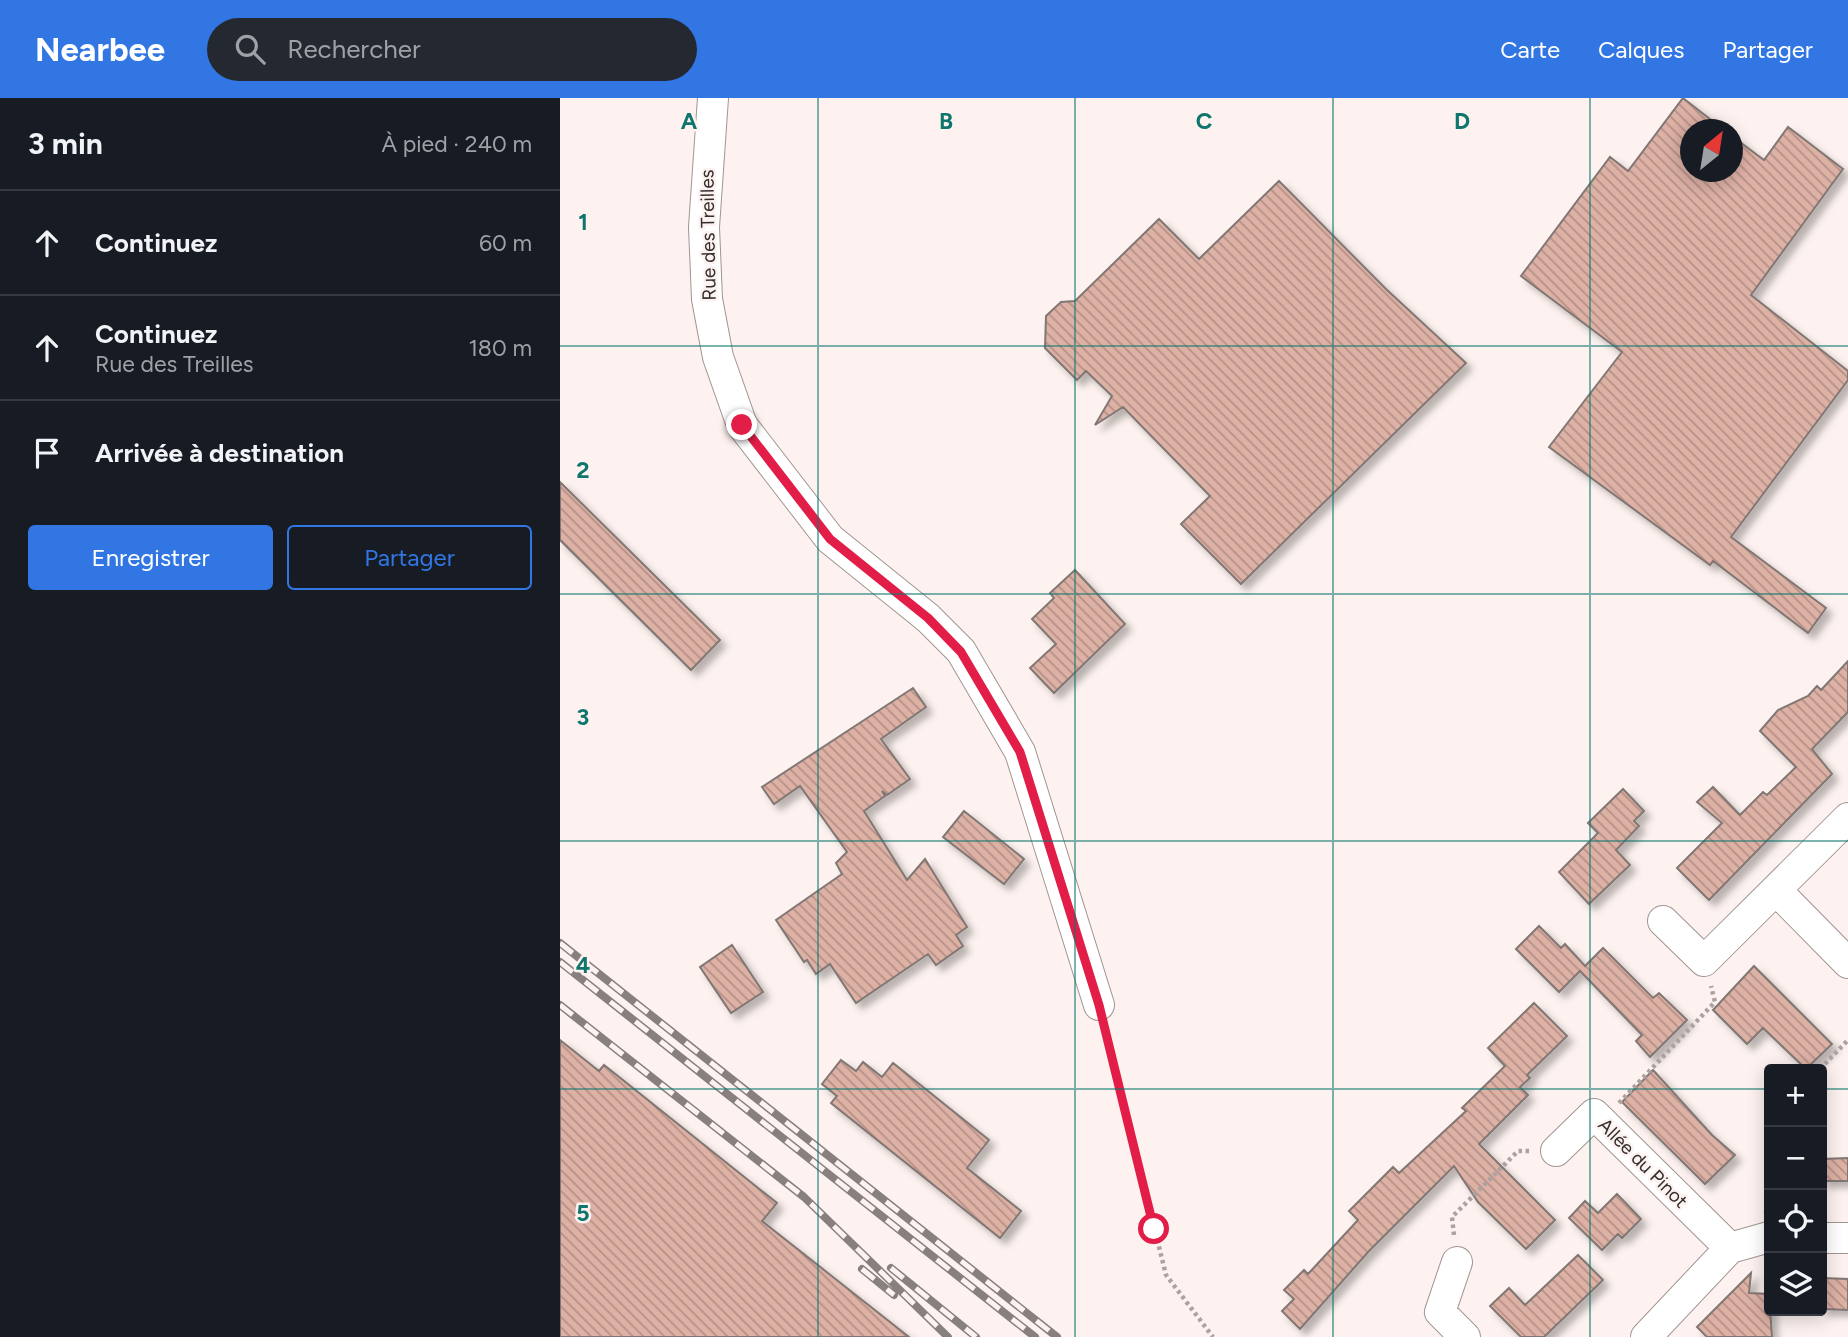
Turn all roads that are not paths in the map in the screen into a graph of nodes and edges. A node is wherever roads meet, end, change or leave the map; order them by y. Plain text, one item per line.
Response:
1 (713, 98) edge
2 (1848, 818) edge
3 (1777, 891) junction
4 (1663, 920) dead end
5 (1848, 963) edge
6 (1099, 1005) road end
7 (1556, 1151) road end
8 (1764, 1238) edge
9 (1827, 1238) edge
10 (1848, 1238) edge
11 (1730, 1248) junction
12 (1457, 1262) road end
13 (1465, 1337) edge
14 (1646, 1337) edge

1 - 6 street, Rue des Treilles
2 - 3 street
3 - 4 street
3 - 5 street
7 - 11 street, Allée du Pinot
8 - 11 street
9 - 10 street
11 - 14 street
12 - 13 street

